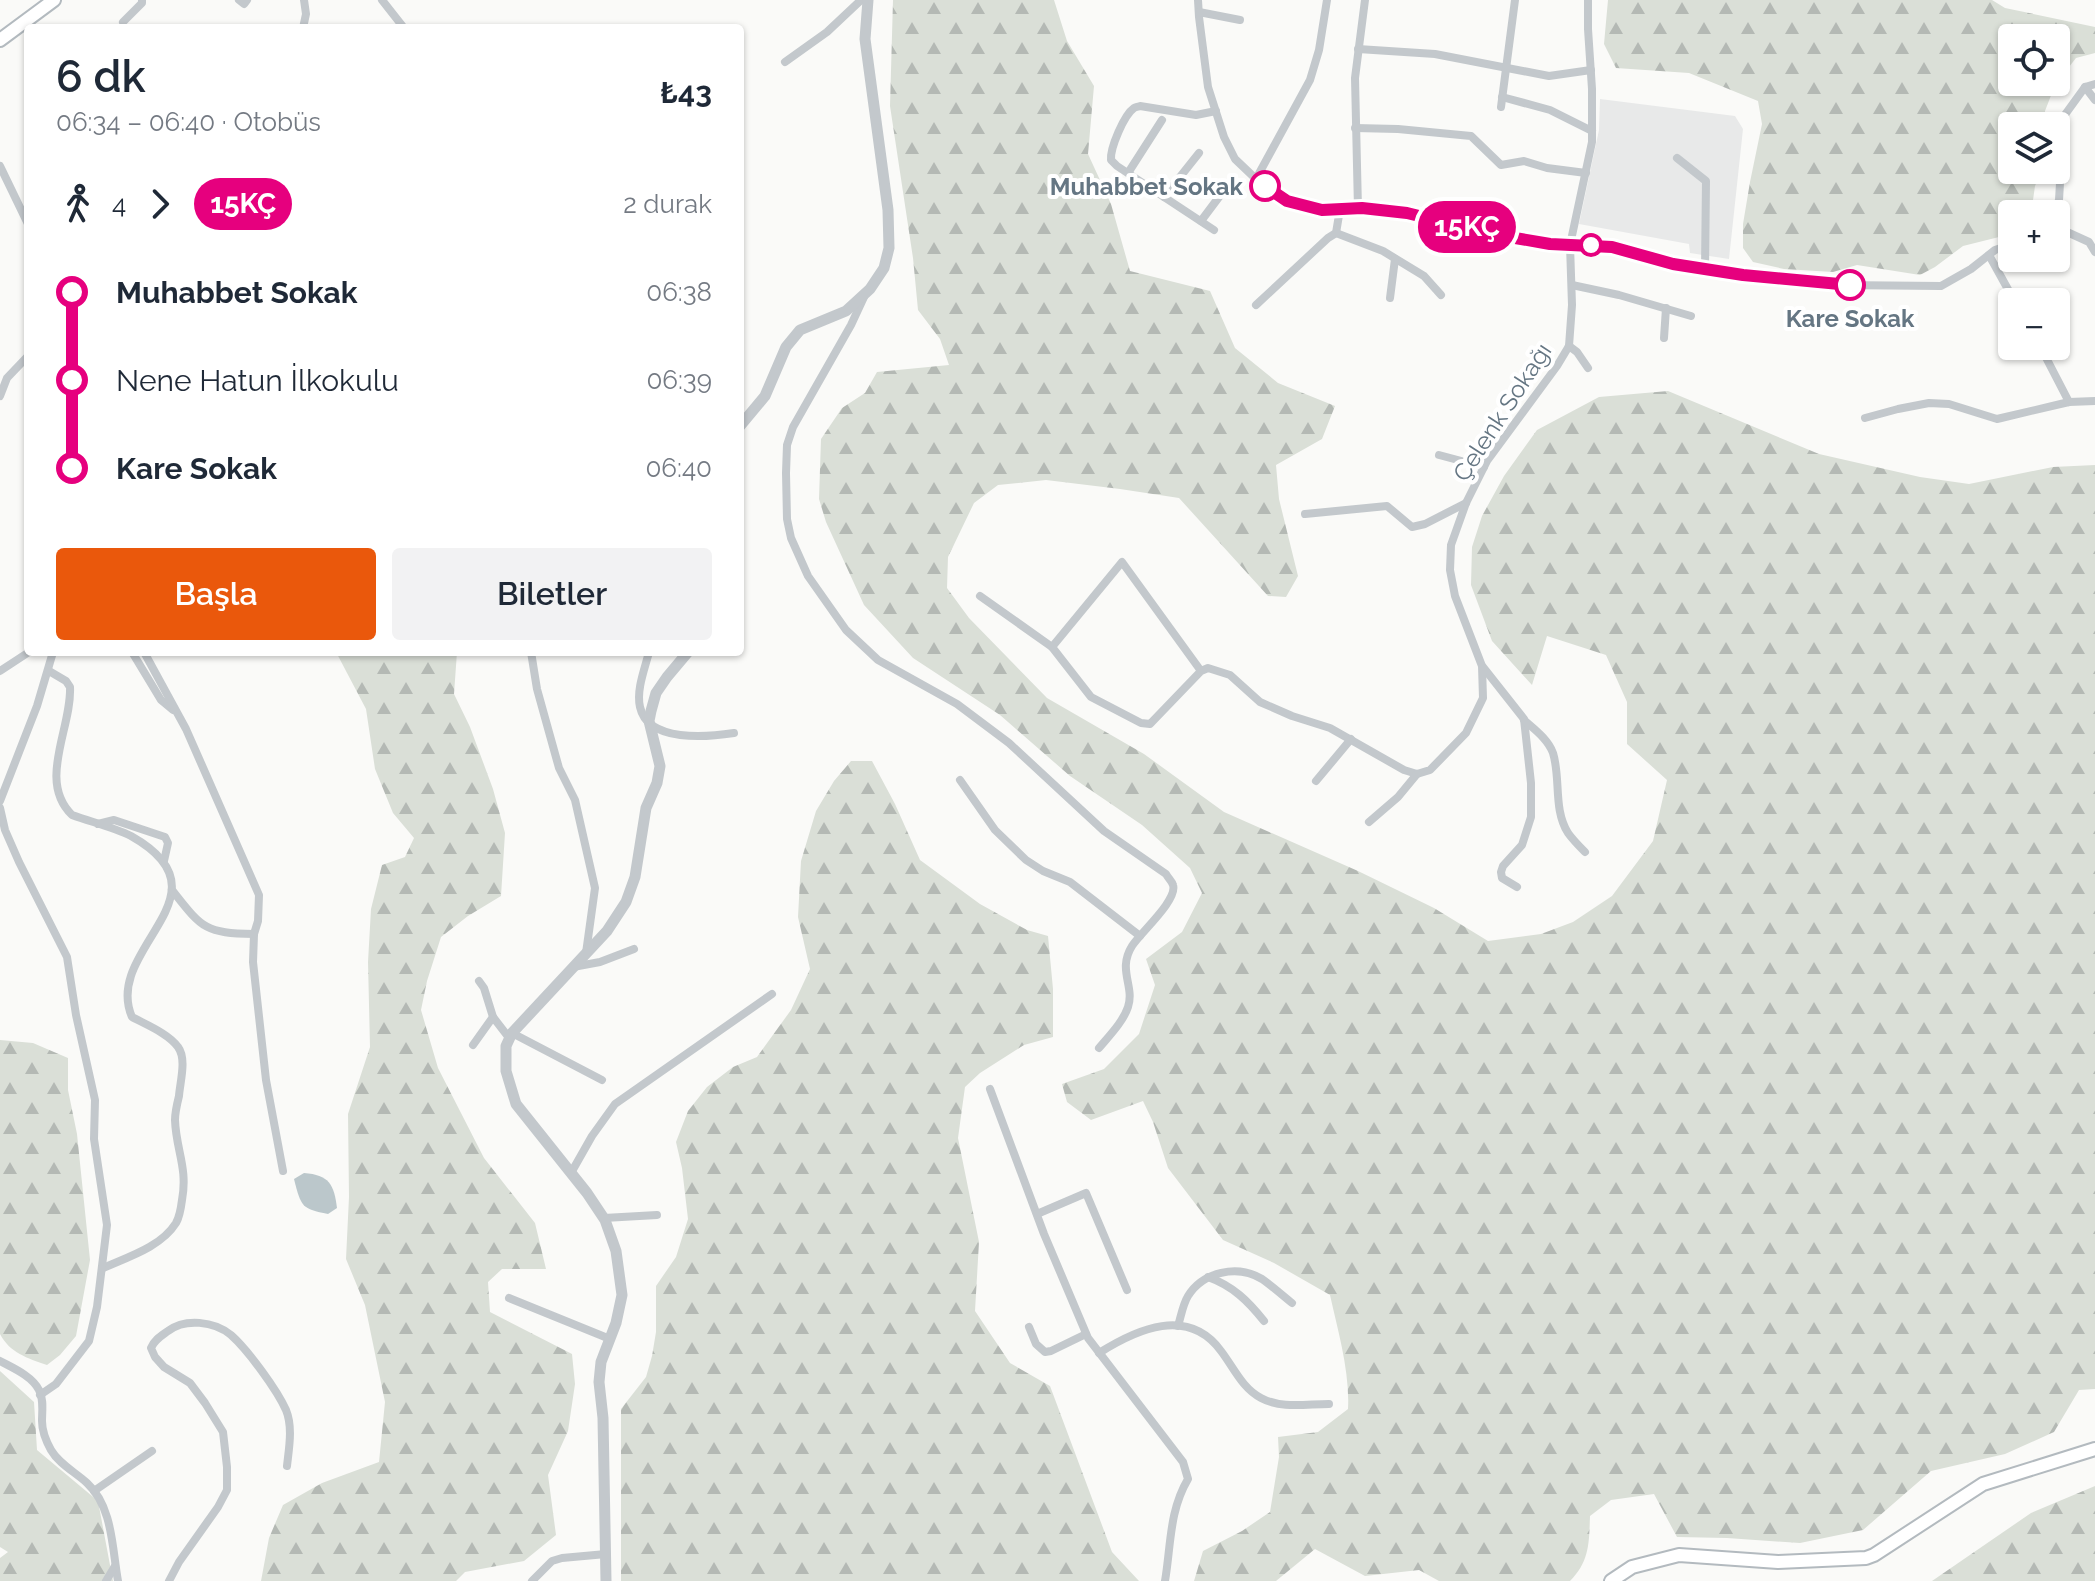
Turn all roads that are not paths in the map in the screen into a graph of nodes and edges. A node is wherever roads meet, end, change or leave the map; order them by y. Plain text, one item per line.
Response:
1 (54, 0) edge
2 (142, 0) edge
3 (239, 0) edge
4 (247, 0) edge
5 (304, 0) edge
6 (382, 0) edge
7 (861, 0) edge
8 (868, 0) edge
9 (1198, 0) edge
10 (1327, 0) edge
11 (1365, 0) edge
12 (1515, 0) edge
13 (1588, 0) edge
14 (40, 4) edge
15 (1199, 12) junction
16 (1240, 20) dead end
17 (123, 22) dead end
18 (28, 24) edge
19 (304, 24) edge
20 (401, 24) edge
21 (24, 26) edge
22 (0, 40) edge
23 (1358, 49) junction
24 (785, 62) dead end
25 (1506, 67) junction
26 (1591, 70) junction
27 (2090, 85) edge
28 (2095, 100) edge
29 (1216, 111) junction
30 (1162, 120) dead end
31 (1355, 128) junction
32 (1592, 131) junction
33 (1199, 153) dead end
34 (1677, 158) dead end
35 (0, 166) edge
36 (1128, 173) junction
37 (1586, 173) junction
38 (1256, 179) junction
39 (1228, 185) dead end
40 (1164, 197) junction
41 (2059, 200) edge
42 (1340, 209) junction
43 (1358, 209) junction
44 (24, 216) edge
45 (1201, 221) junction
46 (1214, 230) dead end
47 (1336, 233) junction
48 (2070, 233) edge
49 (1570, 245) junction
50 (1998, 249) edge
51 (2095, 252) edge
52 (1989, 255) junction
53 (1395, 259) junction
54 (1705, 269) junction
55 (1572, 285) junction
56 (2007, 288) edge
57 (866, 293) junction
58 (1441, 295) dead end
59 (1390, 298) dead end
60 (1256, 305) dead end
61 (1666, 308) junction
62 (1691, 316) dead end
63 (1664, 338) dead end
64 (1569, 346) junction
65 (24, 360) edge
66 (2047, 360) edge
67 (1588, 368) dead end
68 (0, 396) edge
69 (2095, 401) edge
70 (2069, 402) junction
71 (1865, 418) dead end
72 (744, 421) edge
73 (1439, 455) dead end
74 (1484, 467) junction
75 (1466, 503) junction
76 (1305, 514) dead end
77 (980, 596) dead end
78 (1052, 647) junction
79 (24, 655) edge
80 (52, 656) edge
81 (134, 656) edge
82 (146, 656) edge
83 (532, 656) edge
84 (648, 656) edge
85 (685, 656) edge
86 (1482, 666) junction
87 (0, 671) edge
88 (49, 671) junction
89 (1201, 671) junction
90 (177, 713) junction
91 (1524, 719) junction
92 (649, 721) junction
93 (734, 733) dead end
94 (1351, 739) junction
95 (1417, 774) junction
96 (960, 780) dead end
97 (1316, 781) dead end
98 (0, 801) edge
99 (0, 808) edge
100 (1369, 822) dead end
101 (96, 824) junction
102 (1585, 852) dead end
103 (164, 861) junction
104 (1517, 887) dead end
105 (171, 889) junction
106 (254, 934) junction
107 (1140, 936) junction
108 (634, 949) dead end
109 (586, 954) junction
110 (573, 967) junction
111 (479, 981) dead end
112 (772, 994) dead end
113 (493, 1017) junction
114 (511, 1036) junction
115 (473, 1045) dead end
116 (1099, 1048) dead end
117 (602, 1080) dead end
118 (990, 1089) dead end
119 (283, 1171) dead end
120 (571, 1173) junction
121 (1037, 1214) junction
122 (657, 1215) dead end
123 (604, 1218) junction
124 (103, 1268) junction
125 (1208, 1277) junction
126 (1127, 1290) dead end
127 (509, 1298) dead end
128 (1292, 1303) dead end
129 (1264, 1321) dead end
130 (1178, 1326) junction
131 (1029, 1327) dead end
132 (1086, 1334) junction
133 (610, 1339) junction
134 (1099, 1353) junction
135 (0, 1361) edge
136 (40, 1395) junction
137 (1329, 1404) dead end
138 (2095, 1449) edge
139 (152, 1451) dead end
140 (287, 1466) dead end
141 (94, 1491) junction
142 (606, 1554) junction
143 (115, 1565) junction
144 (106, 1581) edge
145 (118, 1581) edge
146 (169, 1581) edge
147 (532, 1581) edge
148 (606, 1581) edge
149 (1165, 1581) edge
150 (1611, 1581) edge

1 - 14 main road
2 - 17 street
3 - 4 street
5 - 19 street
6 - 20 street
7 - 24 street
8 - 57 street
9 - 15 street
10 - 38 street
11 - 23 street
12 - 25 street
13 - 26 street, Çelenk Sokağı
14 - 18 main road
15 - 16 street
15 - 29 street
21 - 22 main road
23 - 25 street
23 - 31 street
25 - 26 street
25 - 32 street
26 - 32 street, Çelenk Sokağı
27 - 28 street
27 - 41 street
29 - 36 street
29 - 38 street
30 - 36 street
31 - 37 street
31 - 43 street
32 - 37 street, Çelenk Sokağı
33 - 40 street
34 - 54 street
35 - 44 street
36 - 40 street
37 - 49 street, Çelenk Sokağı
38 - 42 street
39 - 45 street
40 - 45 street
42 - 43 street
42 - 47 street
43 - 49 street
45 - 46 street
47 - 53 street
47 - 60 street
48 - 51 street
49 - 54 street
49 - 55 street, Çelenk Sokağı
50 - 52 street
52 - 54 street
52 - 56 street
53 - 58 street
53 - 59 street
55 - 61 street
55 - 64 street, Çelenk Sokağı
57 - 72 street
57 - 107 street
61 - 62 street
61 - 63 street
64 - 67 street
64 - 74 street, Çelenk Sokağı
65 - 68 street
66 - 70 street
69 - 70 street
70 - 71 street
73 - 74 street
74 - 75 street, Çelenk Sokağı
75 - 76 street
75 - 86 street, Çelenk Sokağı
77 - 78 street
78 - 89 street
78 - 89 street
79 - 87 street
80 - 88 street
81 - 90 street
82 - 90 street
83 - 109 street
84 - 92 street
85 - 92 street
86 - 91 street, Çelenk Sokağı
86 - 95 street, Çelenk Sokağı
88 - 98 street
88 - 101 street
89 - 94 street
90 - 106 street
91 - 102 street, Çelenk Sokağı
91 - 104 street
92 - 93 street
92 - 109 street
94 - 95 street
94 - 97 street
95 - 100 street, Çelenk Sokağı
96 - 107 street
99 - 124 street
101 - 103 street
101 - 103 street
103 - 105 street
105 - 106 street
105 - 124 street
106 - 119 street
107 - 116 street
108 - 110 street
109 - 110 street
110 - 114 street
111 - 113 street
112 - 120 street
113 - 114 street
113 - 115 street
114 - 117 street
114 - 120 street
118 - 121 street
120 - 123 street
121 - 126 street
121 - 132 street
122 - 123 street
123 - 133 street
124 - 136 street
125 - 128 street
125 - 129 street
125 - 130 street
127 - 133 street
130 - 134 street
130 - 137 street
131 - 132 street
132 - 134 street
133 - 142 street
134 - 149 street
135 - 136 street
136 - 141 street
138 - 150 main road
139 - 141 street
140 - 146 street
141 - 143 street
142 - 147 street
142 - 148 street
143 - 144 street
143 - 145 street

